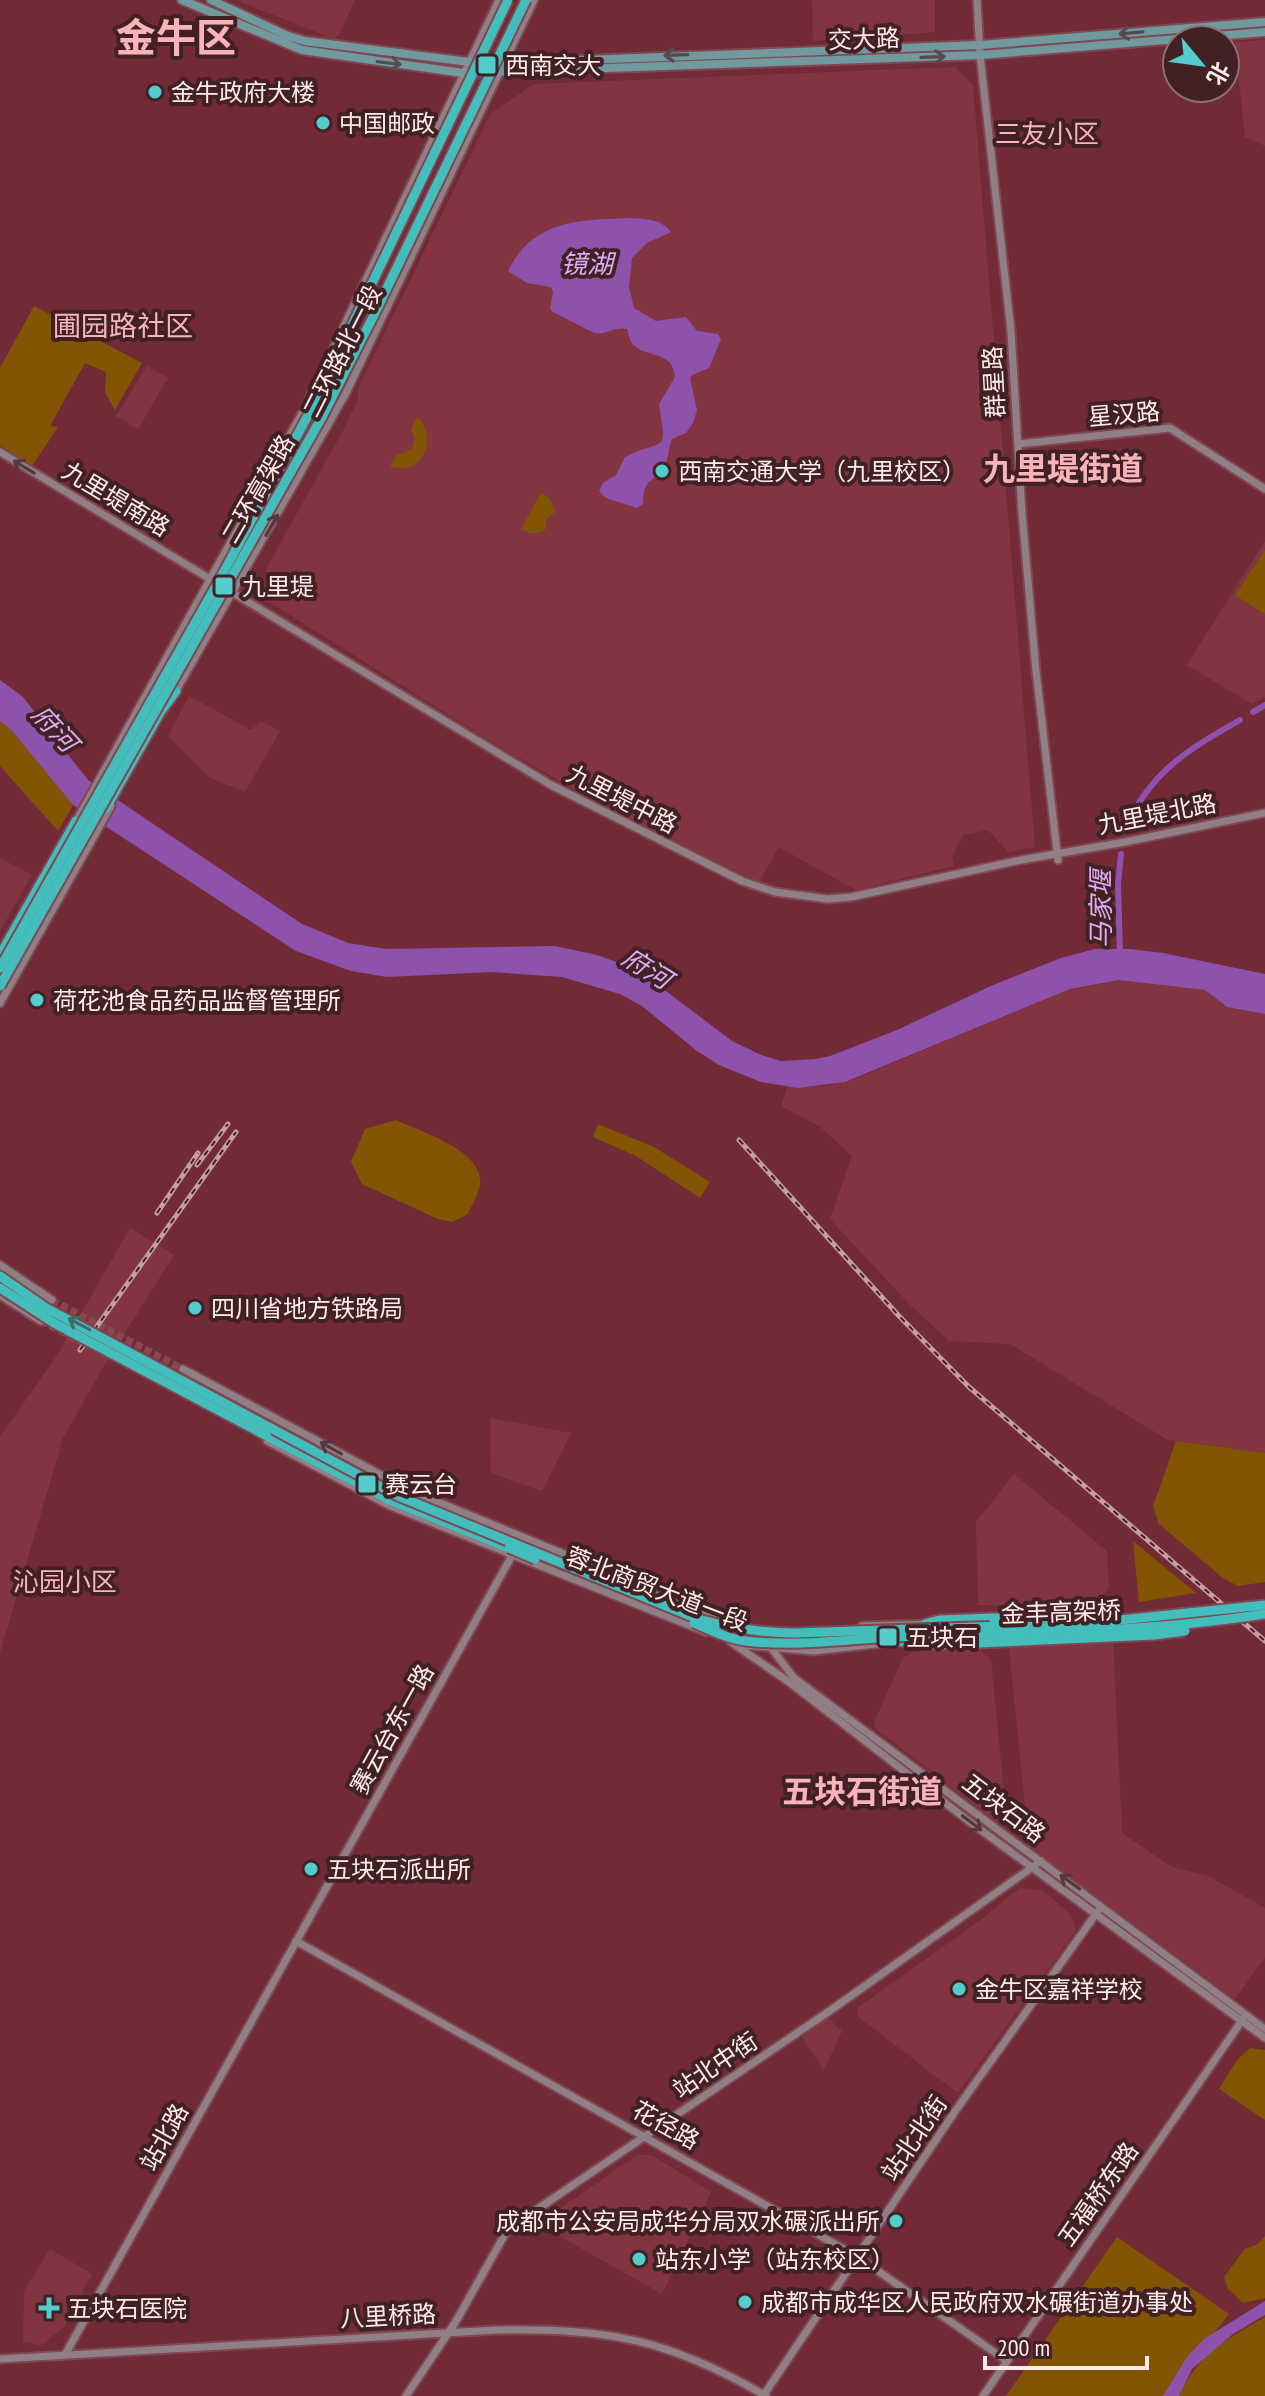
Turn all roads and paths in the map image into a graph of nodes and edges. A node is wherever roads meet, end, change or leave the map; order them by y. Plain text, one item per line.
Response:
1 (182, 0) edge
2 (499, 0) edge
3 (508, 0) edge
4 (526, 0) edge
5 (534, 0) edge
6 (977, 0) edge
7 (215, 1) edge
8 (211, 12) junction
9 (1265, 22) edge
10 (1265, 32) edge
11 (980, 45) junction
12 (980, 55) junction
13 (469, 62) junction
14 (502, 63) junction
15 (463, 73) junction
16 (497, 73) junction
17 (1018, 444) junction
18 (0, 452) edge
19 (1265, 489) edge
20 (210, 581) junction
21 (233, 593) junction
22 (176, 691) junction
23 (1265, 813) edge
24 (77, 818) junction
25 (1058, 856) junction
26 (0, 955) edge
27 (0, 961) edge
28 (3, 970) edge
29 (12, 981) junction
30 (0, 986) edge
31 (0, 994) edge
32 (0, 1003) edge
33 (0, 1265) edge
34 (0, 1276) edge
35 (0, 1288) edge
36 (0, 1295) edge
37 (52, 1300) tunnel mouth
38 (41, 1321) tunnel mouth
39 (183, 1369) tunnel mouth
40 (159, 1383) dead end
41 (522, 1536) junction
42 (510, 1552) junction
43 (1265, 1604) edge
44 (671, 1611) junction
45 (1210, 1613) junction
46 (1265, 1616) edge
47 (1127, 1620) dead end
48 (1246, 1620) dead end
49 (1231, 1622) dead end
50 (1204, 1623) junction
51 (925, 1624) junction
52 (748, 1627) junction
53 (899, 1641) junction
54 (731, 1642) junction
55 (772, 1649) junction
56 (1041, 1861) junction
57 (1034, 1869) junction
58 (1101, 1906) junction
59 (1095, 1914) junction
60 (296, 1941) junction
61 (1241, 2017) junction
62 (1265, 2029) edge
63 (1265, 2038) edge
64 (646, 2136) junction
65 (858, 2257) junction
66 (449, 2333) junction
67 (66, 2353) junction
68 (0, 2359) edge
69 (1007, 2361) junction
70 (406, 2396) edge
71 (764, 2396) edge
72 (983, 2396) edge

1 - 8 main road, 交大路
2 - 13 street, 二环路北一段
3 - 28 highway, 二环高架路, bridge
4 - 28 highway, 二环高架路, bridge
5 - 14 street, 二环路北一段
6 - 11 street, 群星路
7 - 8 street
7 - 13 main road, 交大路
8 -> 15 main road, 交大路
9 -> 11 main road, 交大路
10 - 12 main road, 交大路
11 - 12 street, 群星路
11 -> 14 main road, 交大路
16 -> 12 main road, 交大路
12 - 17 street, 群星路
13 - 14 main road, 交大路
13 - 15 street, 二环路北一段
14 - 16 street, 二环路北一段
15 - 16 main road, 交大路
15 - 20 street, 二环路北一段
21 -> 16 street, 二环路北一段
17 - 19 street, 星汉路
17 - 25 street, 群星路
20 -> 18 street, 九里堤南路
20 - 21 street, 九里堤中路
20 - 24 street, 二环路北一段, bridge
21 - 22 street, 二环路北一段
21 - 25 street, 九里堤中路
22 - 28 highway, bridge
22 - 29 street, 二环路北一段
23 - 25 street, 九里堤北路
24 - 26 highway
24 - 27 street, 二环路北一段
28 - 29 street
28 - 30 highway, 二环高架路, bridge
28 - 31 highway, bridge
29 - 32 street, 二环路北一段
33 - 37 street
44 -> 34 highway, 蓉北商贸大道一段, bridge
35 - 42 highway, 蓉北商贸大道一段, bridge
36 - 38 street
41 -> 39 street, 蓉北商贸大道一段
40 - 42 street, 蓉北商贸大道一段
41 - 42 street, 赛云台东一路
41 - 52 street, 蓉北商贸大道一段
42 - 44 highway, bridge
42 - 54 street, 蓉北商贸大道一段
42 - 60 street, 赛云台东一路
43 - 45 highway, 金丰高架桥, bridge
44 - 45 highway, 金丰高架桥, bridge
44 - 50 highway, 金丰高架桥, bridge
45 - 51 highway, bridge
46 - 48 street
46 - 50 highway, 金丰高架桥, bridge
47 - 51 street, 蓉北商贸大道一段
49 - 53 street, 蓉北商贸大道一段
50 - 53 highway, bridge
51 - 52 street, 蓉北商贸大道一段
52 - 55 street, 五块石路
53 - 55 street, 蓉北商贸大道一段
54 - 55 street, 蓉北商贸大道一段
54 -> 57 street, 五块石路
55 - 56 street, 五块石路
56 - 57 street, 站北中街
58 -> 56 street, 五块石路
57 - 59 street, 五块石路
57 - 64 street, 站北中街
58 - 59 street, 站北北街
58 - 61 street, 五块石路
59 - 61 street, 五块石路
59 - 65 street, 站北北街
60 - 64 street, 花径路
60 - 67 street, 站北路
61 - 62 street
61 - 63 street
61 - 69 street, 五福桥东路
64 - 65 street, 花径路
64 - 66 street, 站北中街
65 - 69 street, 花径路
65 - 71 street, 站北北街
66 - 67 street, 八里桥路
66 - 70 street, 站北中街
66 - 71 street, 八里桥路
67 - 68 street, 八里桥路
69 - 72 street, 五福桥东路

